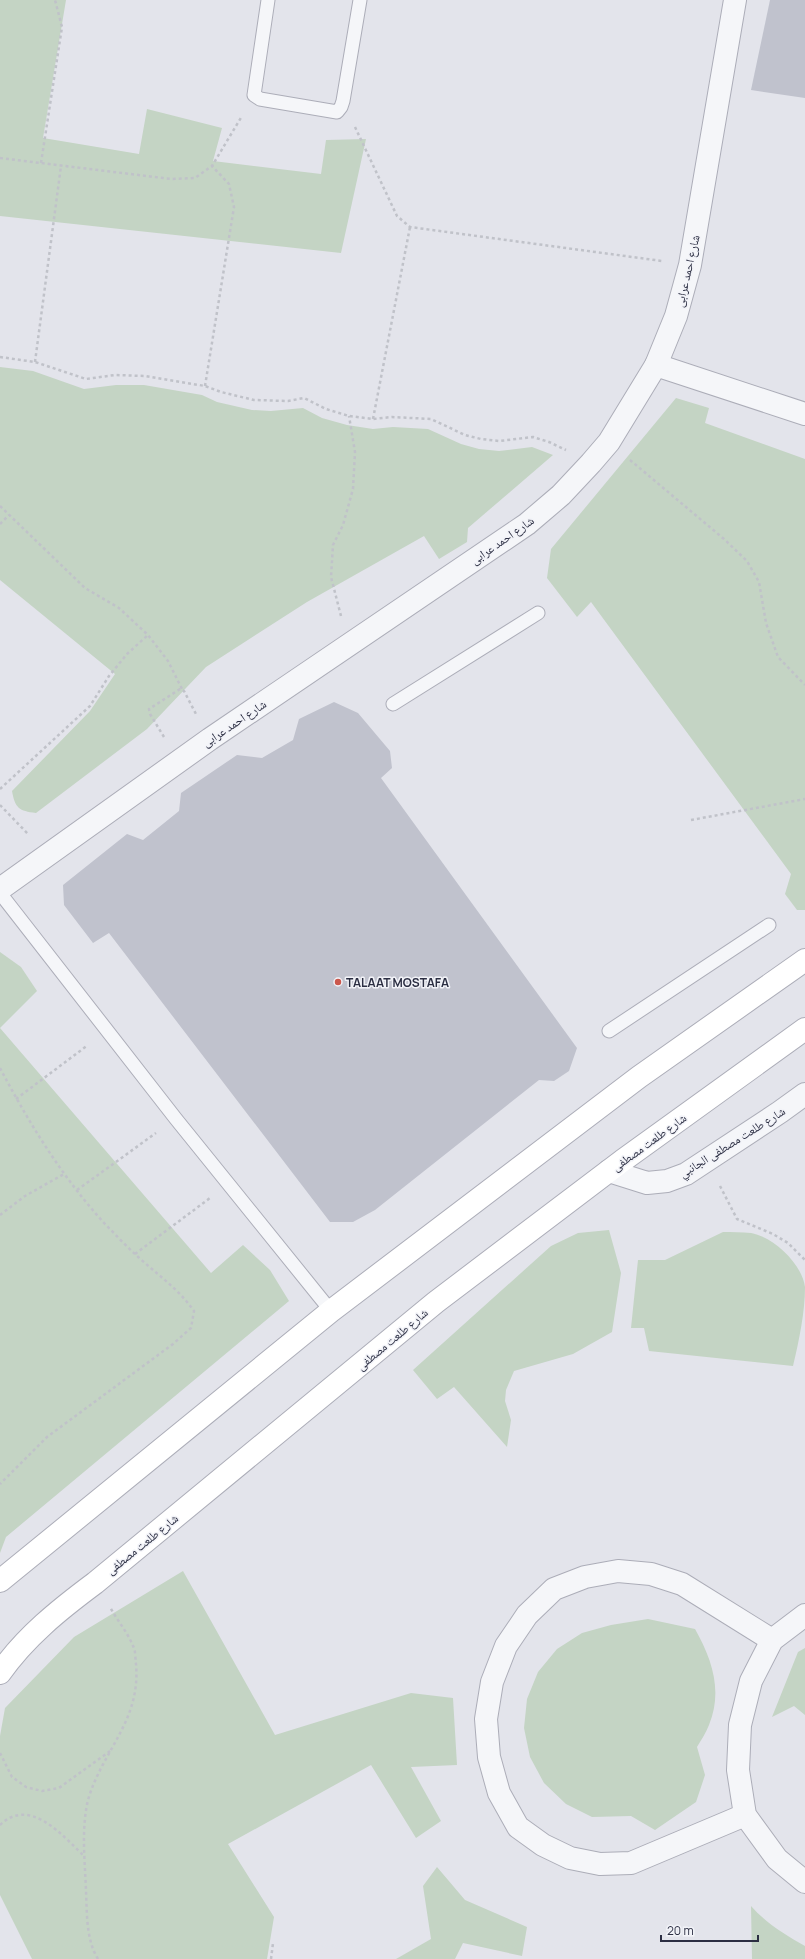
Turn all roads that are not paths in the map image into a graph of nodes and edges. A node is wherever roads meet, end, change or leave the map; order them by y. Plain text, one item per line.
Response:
1 (268, 0) edge
2 (360, 0) edge
3 (735, 0) edge
4 (656, 364) junction
5 (805, 414) edge
6 (538, 613) dead end
7 (393, 704) dead end
8 (0, 889) edge
9 (0, 893) edge
10 (770, 925) dead end
11 (805, 960) edge
12 (805, 1029) edge
13 (608, 1031) dead end
14 (805, 1094) edge
15 (609, 1171) junction
16 (332, 1311) junction
17 (0, 1581) edge
18 (805, 1615) edge
19 (772, 1640) junction
20 (0, 1674) edge
21 (745, 1815) junction
22 (805, 1882) edge

1 - 2 lane
3 - 4 street, شارع احمد عرابى
4 - 5 street
4 - 8 street, شارع احمد عرابى
6 - 7 lane
9 - 16 lane
10 - 13 lane
11 - 16 street
12 - 15 street, شارع طلعت مصطفى
14 - 15 street, شارع طلعت مصطفى الجانبي
15 - 20 street, شارع طلعت مصطفى
16 - 17 street
18 - 19 street
19 - 21 street
19 - 21 street
21 - 22 street

